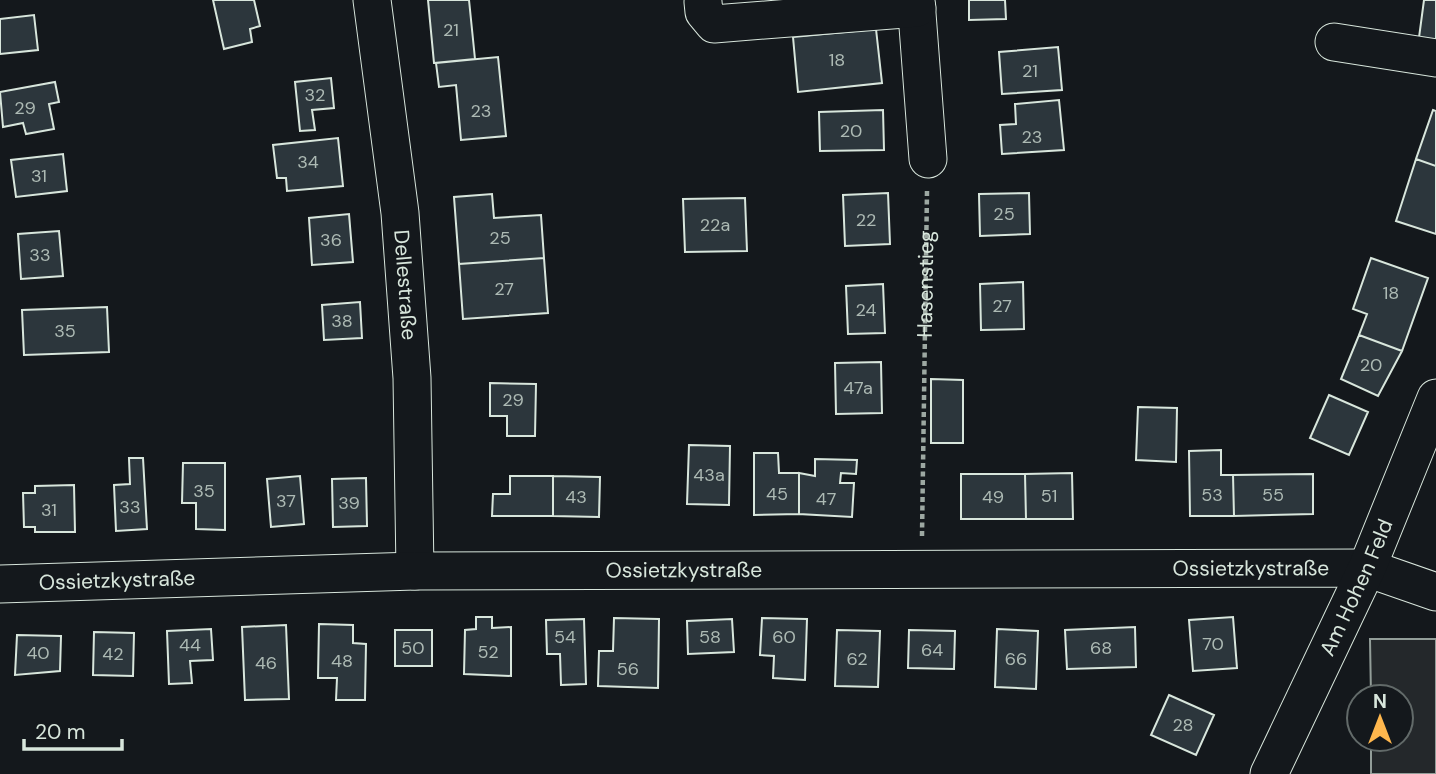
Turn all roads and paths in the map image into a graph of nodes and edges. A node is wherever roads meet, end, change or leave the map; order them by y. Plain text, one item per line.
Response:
1 (372, 0) edge
2 (703, 2) edge
3 (917, 4) edge
4 (1334, 42) dead end
5 (1436, 58) edge
6 (928, 159) joint
7 (1436, 398) edge
8 (921, 568) junction
9 (1367, 568) junction
10 (415, 571) junction
11 (0, 584) edge
12 (1436, 592) edge
13 (1269, 774) edge

1 - 10 street, Dellestraße
2 - 3 street
3 - 6 street
4 - 5 street
6 - 8 path, Hasenstieg
7 - 9 street, Am Hohen Feld
8 - 9 street, Ossietzkystraße
8 - 10 street, Ossietzkystraße
9 - 12 street, Ossietzkystraße
9 - 13 street, Am Hohen Feld
10 - 11 street, Ossietzkystraße

